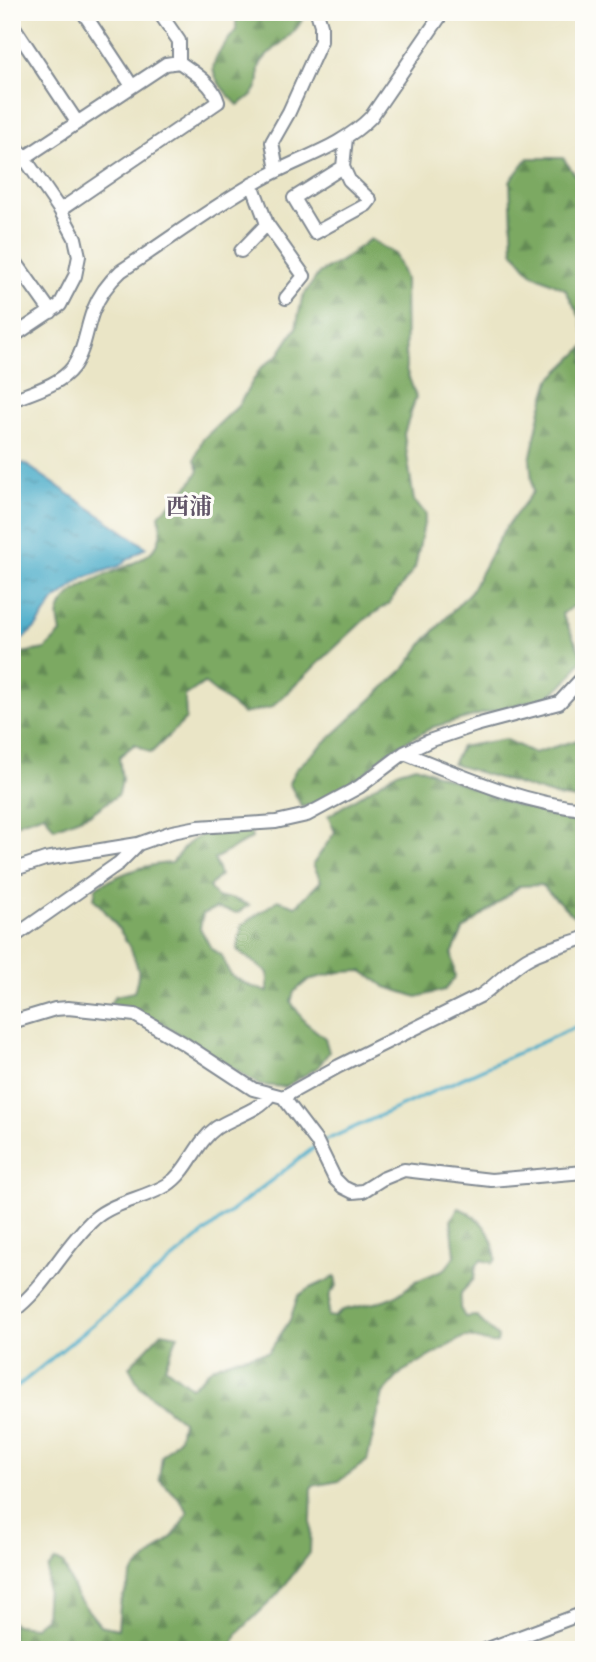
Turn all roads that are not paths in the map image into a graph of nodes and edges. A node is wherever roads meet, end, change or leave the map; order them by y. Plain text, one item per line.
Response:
1 (83, 12) edge
2 (159, 12) edge
3 (317, 12) edge
4 (443, 12) edge
5 (12, 24) edge
6 (179, 62) junction
7 (132, 86) junction
8 (78, 122) junction
9 (346, 138) junction
10 (12, 140) edge
11 (24, 158) junction
12 (12, 166) edge
13 (342, 167) junction
14 (277, 170) junction
15 (252, 184) junction
16 (60, 210) junction
17 (267, 224) junction
18 (241, 251) dead end
19 (12, 257) edge
20 (286, 298) dead end
21 (51, 312) junction
22 (12, 337) edge
23 (12, 400) edge
24 (584, 676) edge
25 (404, 753) junction
26 (584, 809) edge
27 (138, 844) junction
28 (12, 870) edge
29 (12, 938) edge
30 (584, 938) edge
31 (12, 1022) edge
32 (276, 1096) junction
33 (584, 1172) edge
34 (12, 1312) edge
35 (584, 1613) edge
36 (485, 1650) edge

1 - 7 street
2 - 6 street
3 - 14 street
4 - 9 street
5 - 8 street
6 - 7 street
6 - 16 street
7 - 8 street
8 - 11 street
9 - 13 street
9 - 14 street
10 - 11 street
11 - 12 street
11 - 16 street
13 - 13 street
14 - 15 street
15 - 17 street
15 - 23 street
16 - 21 street
17 - 18 street
17 - 20 street
19 - 21 street
21 - 22 street
24 - 25 street
25 - 26 street
25 - 27 street
27 - 28 street
27 - 29 street
30 - 32 street
31 - 32 street
32 - 33 street
32 - 34 street
35 - 36 street

